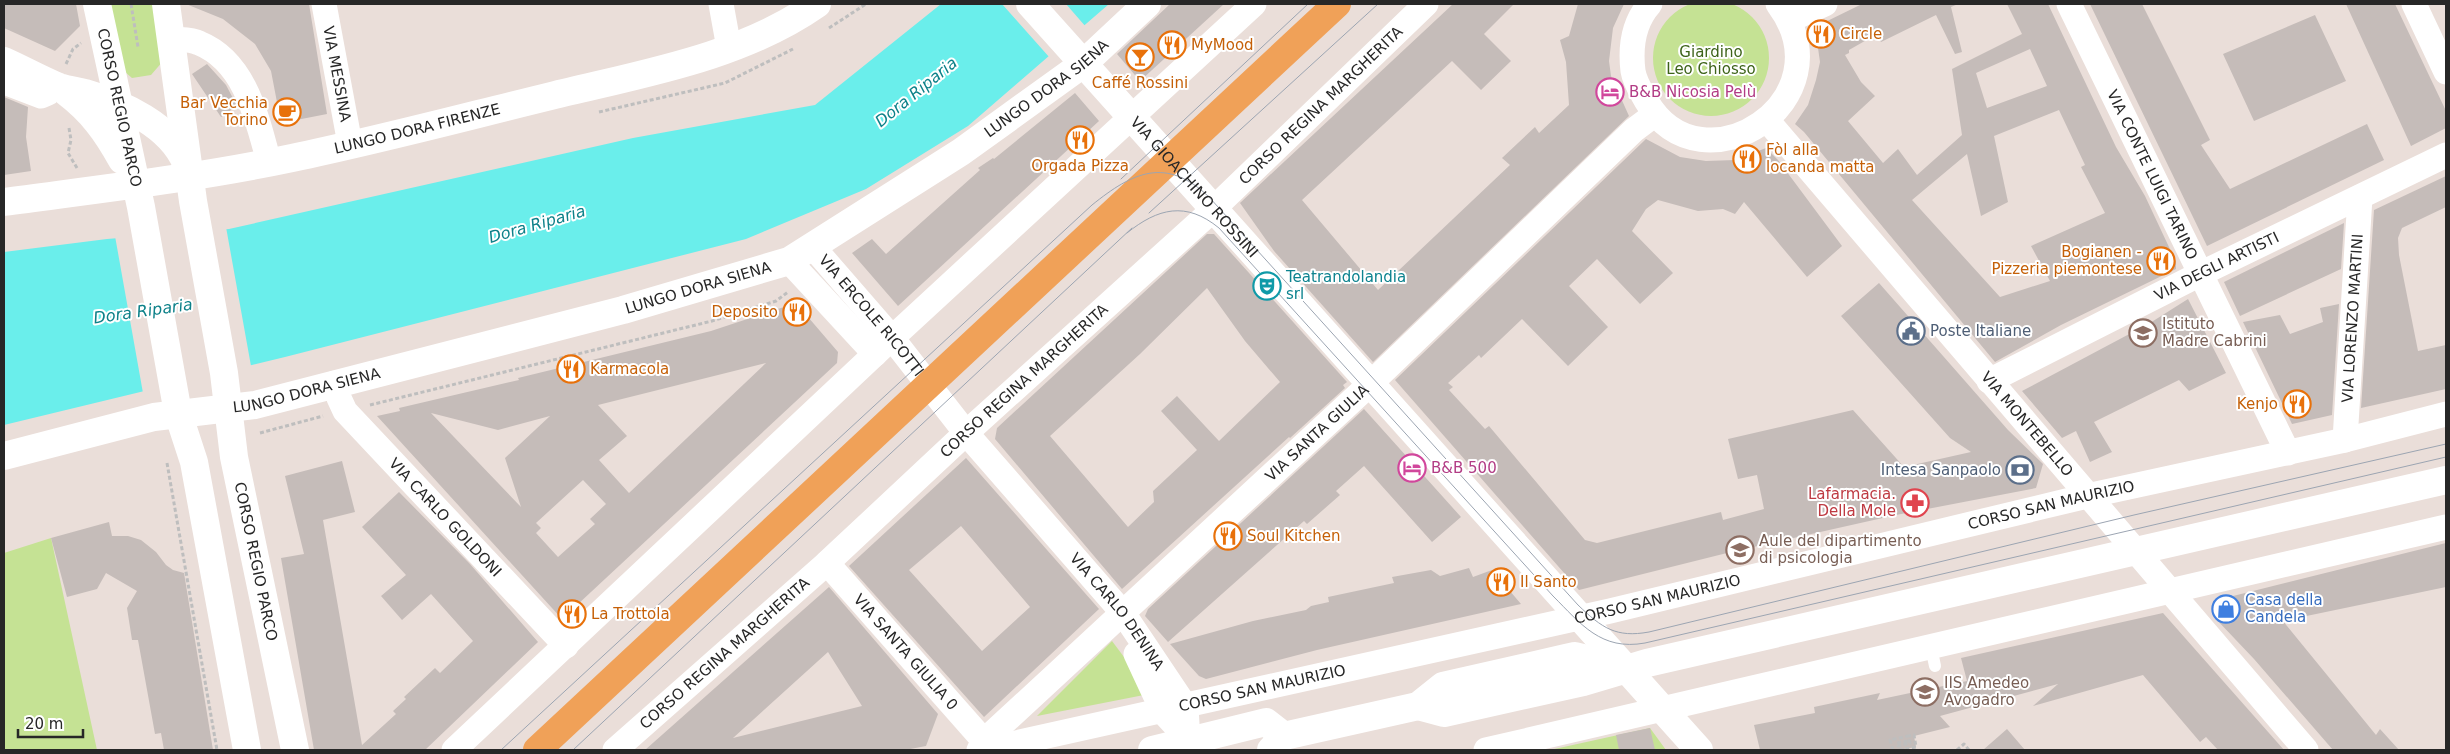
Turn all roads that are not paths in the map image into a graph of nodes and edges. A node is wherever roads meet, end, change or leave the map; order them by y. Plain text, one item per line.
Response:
1 (97, 4) edge
2 (166, 4) edge
3 (324, 4) edge
4 (721, 4) edge
5 (817, 4) edge
6 (1030, 4) edge
7 (1147, 4) edge
8 (1254, 4) edge
9 (1338, 4) edge
10 (1426, 4) edge
11 (1650, 4) edge
12 (1826, 4) edge
13 (2069, 4) edge
14 (2414, 4) edge
15 (1784, 12) edge
16 (172, 39) junction
17 (729, 48) junction
18 (1076, 57) junction
19 (4, 61) edge
20 (2446, 72) edge
21 (4, 82) edge
22 (58, 86) junction
23 (118, 105) junction
24 (1654, 115) junction
25 (1131, 118) junction
26 (1767, 120) junction
27 (350, 144) junction
28 (2446, 155) edge
29 (1169, 161) junction
30 (269, 162) junction
31 (193, 193) junction
32 (2360, 196) junction
33 (139, 198) junction
34 (4, 202) edge
35 (1213, 210) junction
36 (813, 247) junction
37 (789, 261) junction
38 (2200, 274) junction
39 (883, 346) junction
40 (1990, 381) junction
41 (335, 383) junction
42 (1370, 384) junction
43 (930, 385) junction
44 (229, 408) junction
45 (178, 413) junction
46 (2446, 414) edge
47 (966, 433) junction
48 (2345, 440) junction
49 (2288, 453) junction
50 (4, 456) edge
51 (2446, 480) edge
52 (2087, 496) junction
53 (2446, 527) edge
54 (2135, 552) junction
55 (827, 563) junction
56 (2170, 592) junction
57 (1119, 617) junction
58 (1581, 617) junction
59 (566, 646) junction
60 (1624, 668) junction
61 (1175, 709) junction
62 (1662, 710) junction
63 (1278, 743) edge
64 (1189, 746) edge
65 (982, 747) edge
66 (247, 750) edge
67 (295, 750) edge
68 (454, 750) edge
69 (537, 750) edge
70 (615, 750) edge
71 (1152, 750) edge
72 (1486, 750) edge
73 (1699, 750) edge
74 (2306, 750) edge

1 - 23 street, CORSO REGIO PARCO
2 - 16 street
3 - 27 street, VIA MESSINA
4 - 17 street
5 - 17 street, LUNGO DORA FIRENZE
6 - 18 street, VIA GIOACHINO ROSSINI
7 - 18 street, LUNGO DORA SIENA
8 - 25 street
9 - 29 main road
10 - 35 street, CORSO REGINA MARGHERITA
11 - 24 street
12 - 15 street
13 - 38 street, VIA CONTE LUIGI TARINO
14 - 20 street
15 - 26 street
16 - 30 street
16 - 31 street
17 - 27 street, LUNGO DORA FIRENZE
18 - 25 street, VIA GIOACHINO ROSSINI
18 - 36 street, LUNGO DORA SIENA
19 - 22 street
21 - 22 street
22 - 23 street
22 - 33 street
23 - 31 street
23 - 33 street, CORSO REGIO PARCO
24 - 26 street
24 - 42 street, VIA SANTA GIULIA
25 - 29 street, VIA GIOACHINO ROSSINI
25 - 39 street
26 - 40 street, VIA MONTEBELLO
27 - 30 street, LUNGO DORA FIRENZE
28 - 32 street, VIA DEGLI ARTISTI
29 - 35 street, VIA GIOACHINO ROSSINI
29 - 43 main road
30 - 31 street, LUNGO DORA FIRENZE
31 - 33 street, LUNGO DORA FIRENZE
31 - 44 street, CORSO REGIO PARCO
32 - 38 street, VIA DEGLI ARTISTI
32 - 48 street, VIA LORENZO MARTINI
33 - 34 street, LUNGO DORA FIRENZE
33 - 45 street, CORSO REGIO PARCO
35 - 42 street, VIA GIOACHINO ROSSINI
35 - 47 street, CORSO REGINA MARGHERITA
36 - 37 street, LUNGO DORA SIENA
36 - 39 street, VIA ERCOLE RICOTTI
37 - 39 street, VIA ERCOLE RICOTTI
37 - 41 street, LUNGO DORA SIENA
38 - 40 street, VIA DEGLI ARTISTI
38 - 49 street, VIA CONTE LUIGI TARINO
39 - 43 street, VIA ERCOLE RICOTTI
39 - 59 street
40 - 52 street, VIA MONTEBELLO
41 - 44 street, LUNGO DORA SIENA
41 - 59 street, VIA CARLO GOLDONI
42 - 57 street, VIA SANTA GIULIA
42 - 58 street, VIA GIOACHINO ROSSINI
43 - 47 street, VIA CARLO DENINA
43 - 69 main road
44 - 45 street, LUNGO DORA SIENA
44 - 67 street, CORSO REGIO PARCO
45 - 50 street, LUNGO DORA SIENA
45 - 66 street
46 - 48 street, CORSO SAN MAURIZIO
47 - 55 street, CORSO REGINA MARGHERITA
47 - 57 street, VIA CARLO DENINA
48 - 49 street, CORSO SAN MAURIZIO
49 - 52 street, CORSO SAN MAURIZIO
51 - 54 street
52 - 54 street, VIA MONTEBELLO
52 - 58 street, CORSO SAN MAURIZIO
53 - 56 street
54 - 56 street, VIA MONTEBELLO
54 - 60 street
55 - 65 street, VIA SANTA GIULIA 0
55 - 70 street, CORSO REGINA MARGHERITA
56 - 62 street
56 - 74 street, VIA MONTEBELLO
57 - 61 street, VIA CARLO DENINA
57 - 65 street, VIA SANTA GIULIA
58 - 60 street, VIA GIOACHINO ROSSINI
58 - 61 street, CORSO SAN MAURIZIO
59 - 68 street
60 - 62 street, VIA GIOACHINO ROSSINI
60 - 63 street
61 - 64 street, VIA CARLO DENINA
61 - 65 street, CORSO SAN MAURIZIO
62 - 72 street
62 - 73 street, VIA GIOACHINO ROSSINI
63 - 64 street
64 - 71 street

